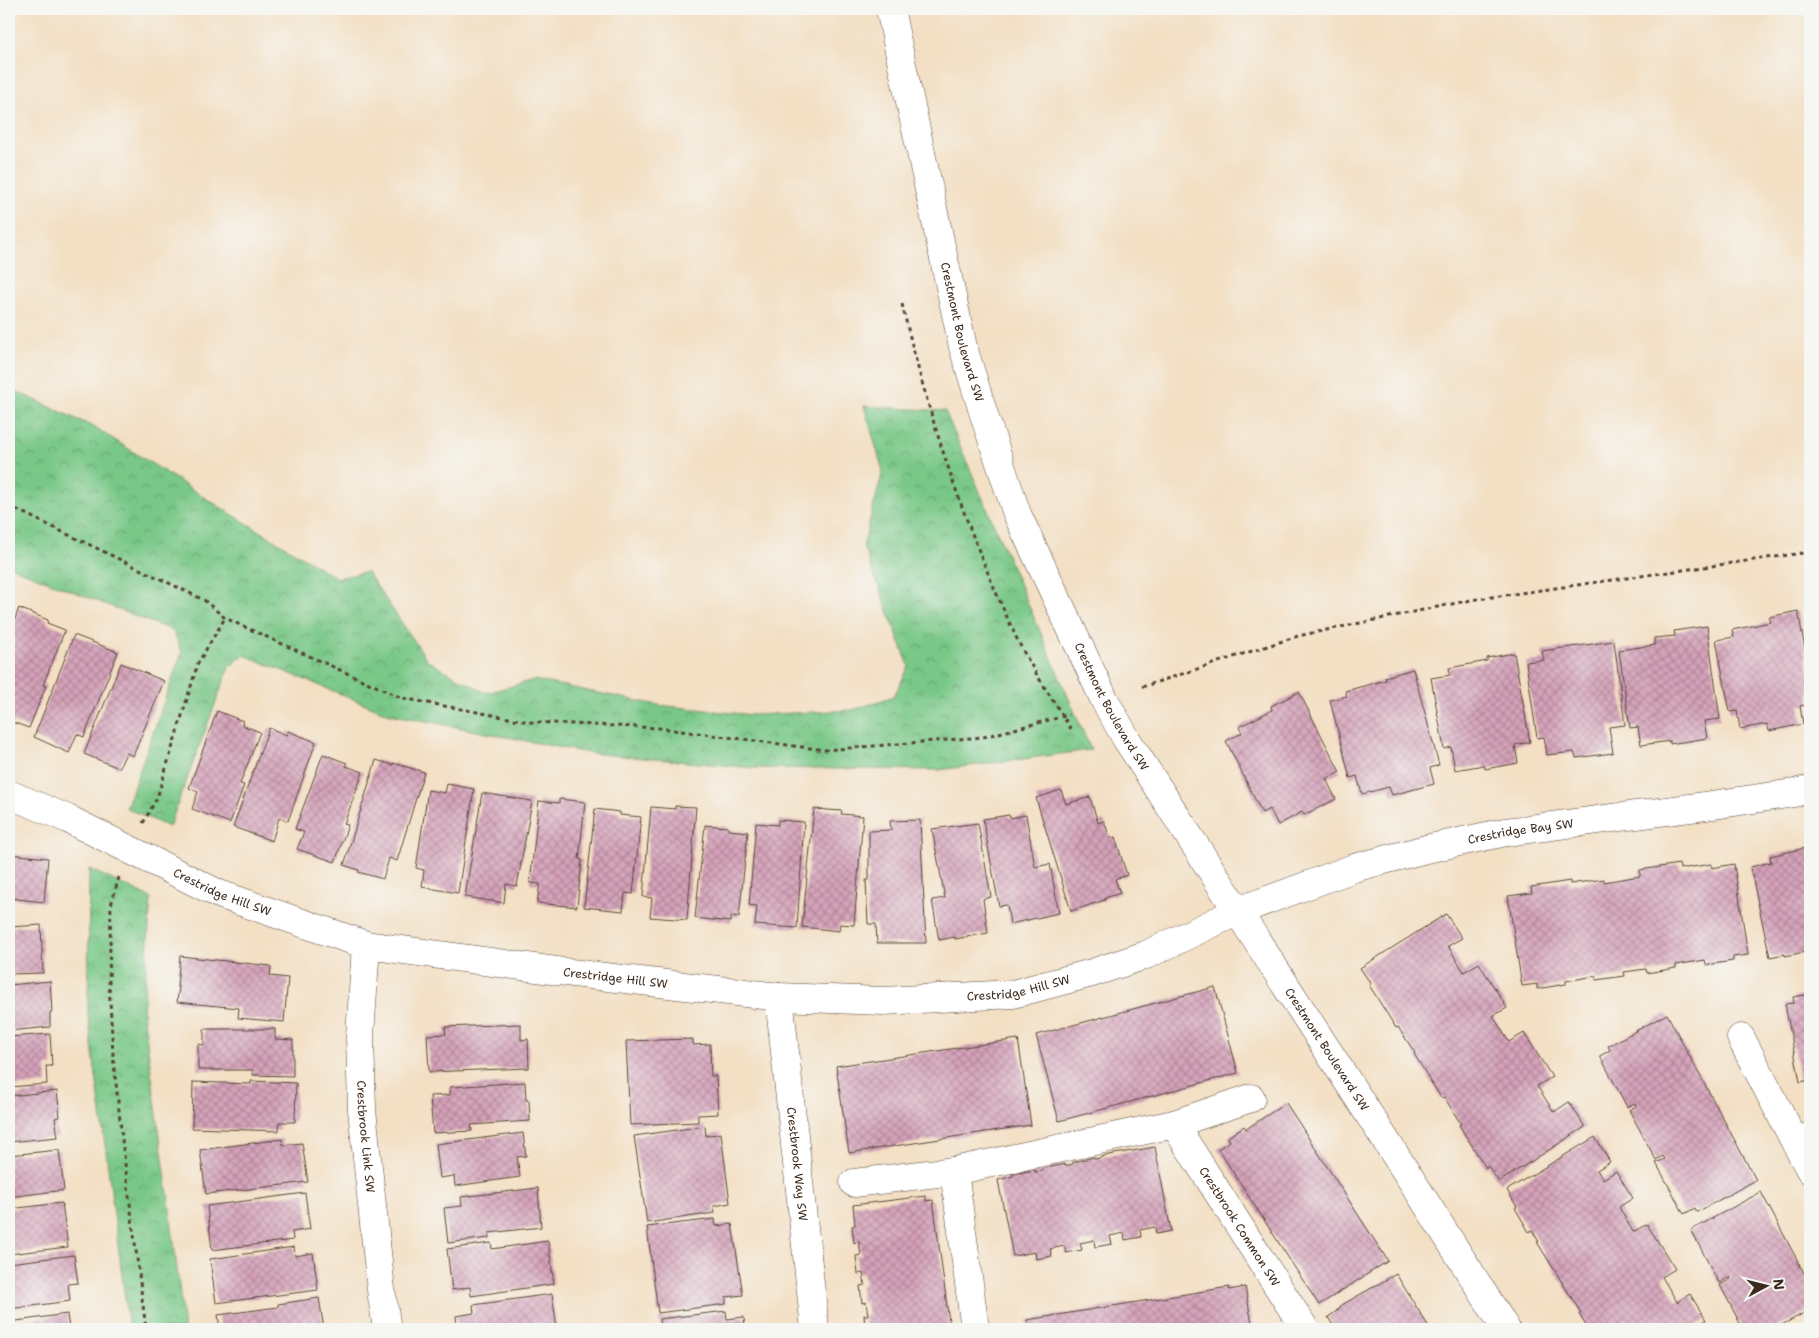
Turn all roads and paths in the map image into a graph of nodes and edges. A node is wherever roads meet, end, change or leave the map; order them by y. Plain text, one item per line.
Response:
1 (890, 9) edge
2 (902, 304) dead end
3 (9, 506) edge
4 (1810, 552) edge
5 (225, 618) junction
6 (1142, 686) dead end
7 (1069, 715) dead end
8 (1063, 716) junction
9 (1070, 729) dead end
10 (1810, 789) edge
11 (9, 794) edge
12 (140, 828) dead end
13 (121, 870) dead end
14 (1238, 910) junction
15 (366, 945) junction
16 (779, 997) junction
17 (1741, 1038) dead end
18 (1251, 1098) dead end
19 (1174, 1124) junction
20 (1802, 1138) edge
21 (1810, 1170) edge
22 (954, 1171) junction
23 (854, 1183) dead end
24 (146, 1329) edge
25 (387, 1329) edge
26 (815, 1329) edge
27 (975, 1329) edge
28 (1305, 1329) edge
29 (1506, 1329) edge

1 - 14 street, Crestmont Boulevard SW
2 - 8 path
3 - 5 path
4 - 6 path
5 - 8 path
5 - 12 path
7 - 8 path
8 - 9 path
10 - 14 street, Crestridge Bay SW
11 - 15 street, Crestridge Hill SW
13 - 24 path
14 - 16 street, Crestridge Hill SW
14 - 29 street, Crestmont Boulevard SW
15 - 16 street, Crestridge Hill SW
15 - 25 street, Crestbrook Link SW
16 - 26 street, Crestbrook Way SW
17 - 20 street
18 - 19 street
19 - 22 street
19 - 28 street, Crestbrook Common SW
20 - 21 street
22 - 23 street
22 - 27 street

